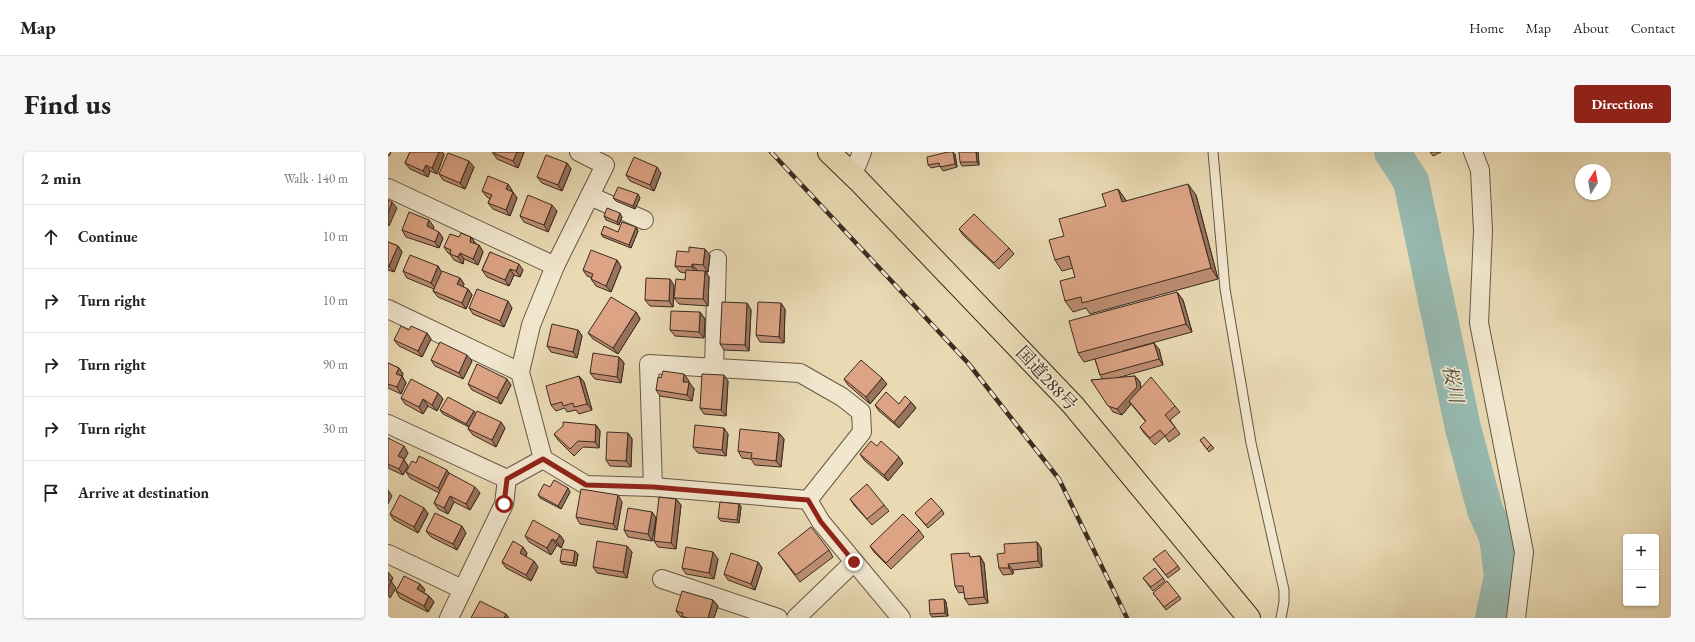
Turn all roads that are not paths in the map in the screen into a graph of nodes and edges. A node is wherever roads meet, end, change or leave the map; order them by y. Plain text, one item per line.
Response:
1 (579, 152) edge
2 (829, 152) edge
3 (862, 152) edge
4 (1213, 152) edge
5 (1473, 152) edge
6 (853, 174) junction
7 (388, 188) edge
8 (590, 196) junction
9 (644, 220) dead end
10 (717, 259) dead end
11 (555, 266) junction
12 (388, 309) edge
13 (714, 368) junction
14 (520, 372) junction
15 (388, 424) edge
16 (543, 459) junction
17 (507, 479) junction
18 (653, 487) junction
19 (808, 500) junction
20 (388, 554) edge
21 (854, 562) junction
22 (662, 579) dead end
23 (462, 589) junction
24 (449, 618) edge
25 (778, 618) edge
26 (796, 618) edge
27 (901, 618) edge
28 (1249, 618) edge
29 (1281, 618) edge
30 (1516, 618) edge

1 - 8 street
2 - 6 highway, 国道288号
3 - 6 street
4 - 29 lane
5 - 30 street
6 - 28 highway, 国道288号
7 - 11 street
8 - 9 street
8 - 11 street
10 - 13 street
11 - 14 street
12 - 14 street
13 - 18 street
13 - 19 street
14 - 16 street
15 - 17 street
16 - 17 street
16 - 18 street
17 - 23 street
18 - 19 street
19 - 21 street
20 - 23 street
21 - 26 street
21 - 27 street
22 - 25 street
23 - 24 street

